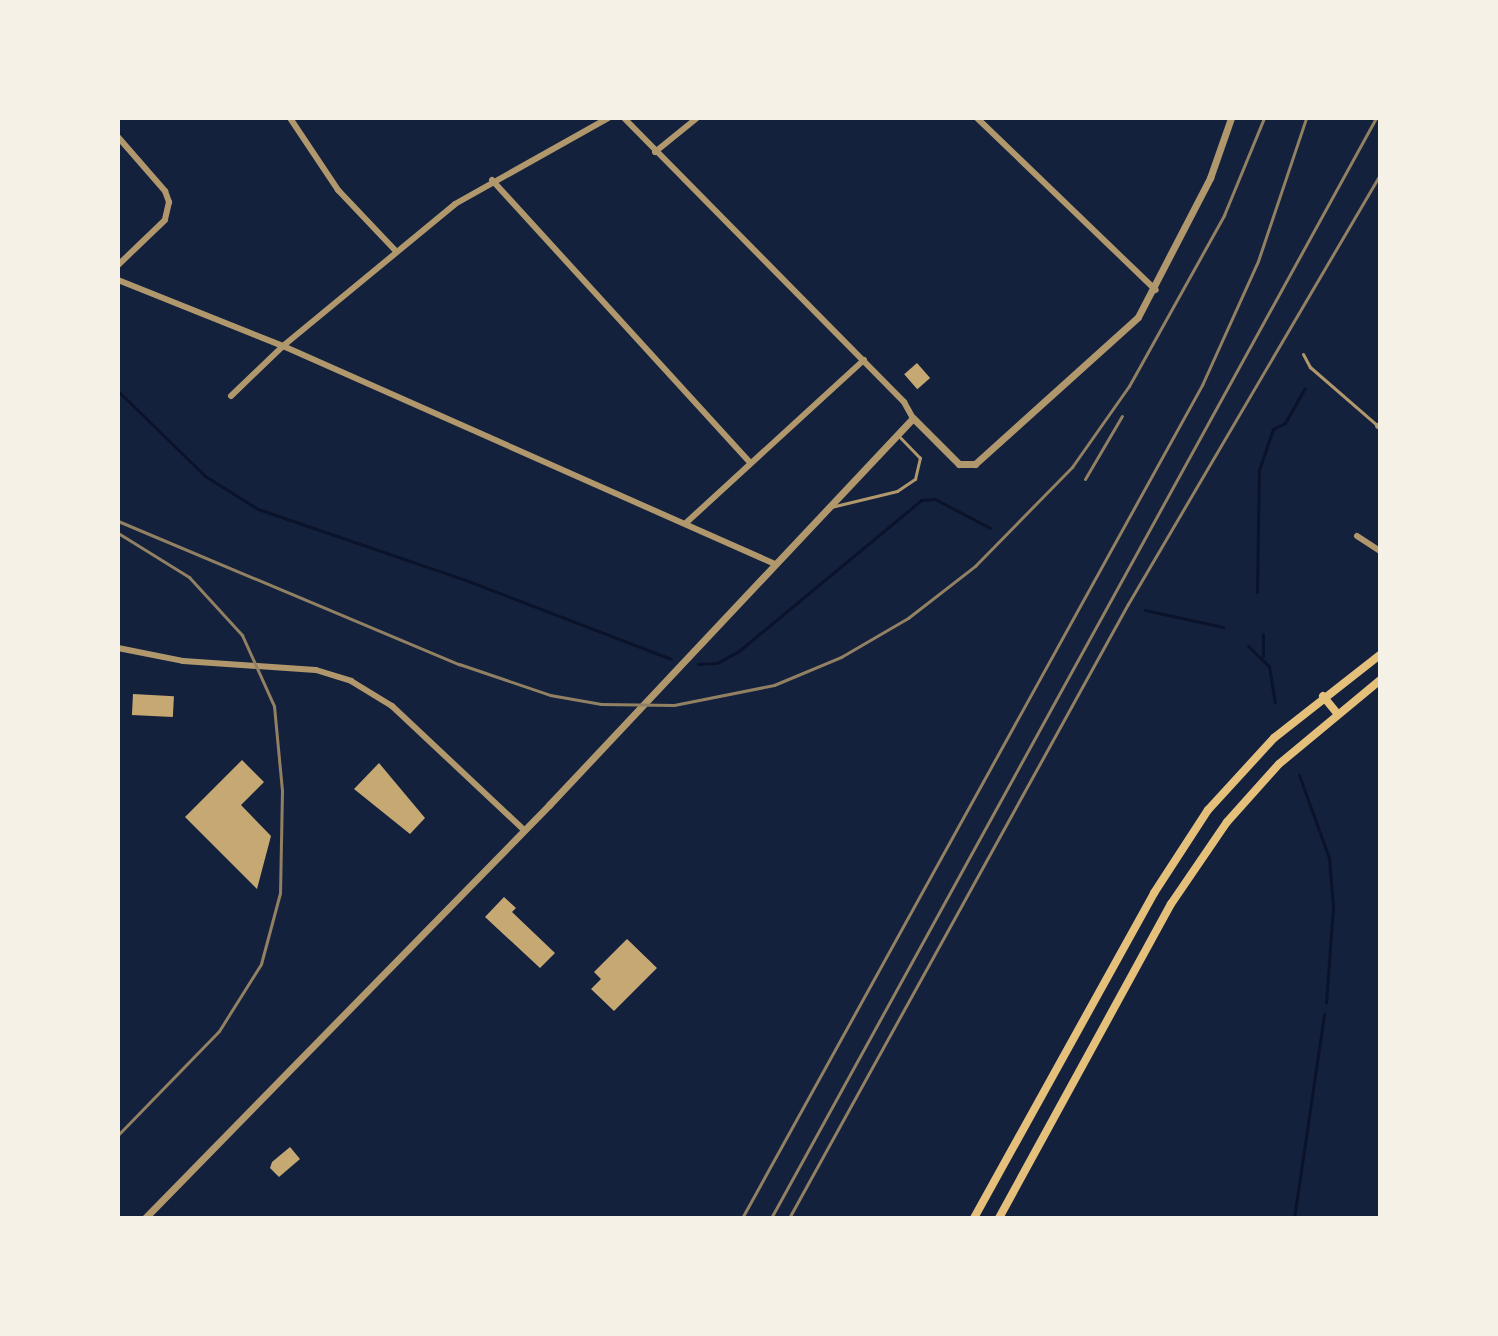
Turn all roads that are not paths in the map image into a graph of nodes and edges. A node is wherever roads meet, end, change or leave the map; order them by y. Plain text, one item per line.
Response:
1 (290, 118) edge
2 (608, 118) edge
3 (624, 118) edge
4 (697, 118) edge
5 (977, 118) edge
6 (1231, 118) edge
7 (118, 137) edge
8 (655, 152) junction
9 (492, 180) junction
10 (395, 250) junction
11 (118, 265) edge
12 (118, 280) edge
13 (1156, 290) junction
14 (283, 346) junction
15 (1303, 354) dead end
16 (864, 360) junction
17 (231, 396) dead end
18 (913, 418) junction
19 (1379, 426) edge
20 (897, 435) junction
21 (750, 463) junction
22 (827, 508) junction
23 (687, 522) junction
24 (1357, 536) dead end
25 (1380, 551) edge
26 (775, 564) junction
27 (118, 648) edge
28 (1380, 655) edge
29 (1380, 680) edge
30 (1323, 696) junction
31 (1337, 713) junction
32 (523, 829) junction
33 (145, 1218) edge
34 (974, 1218) edge
35 (999, 1218) edge

1 - 10 street
2 - 9 street
3 - 8 street
4 - 8 street
5 - 13 street
6 - 13 street
7 - 11 street
8 - 16 street
9 - 10 street
9 - 21 street
10 - 14 street
12 - 14 street
13 - 18 street
14 - 17 street
14 - 23 street
15 - 19 lane
16 - 18 street
16 - 21 street
18 - 20 street
20 - 22 street
20 - 22 lane
21 - 23 street
22 - 26 street
23 - 26 street
24 - 25 street
26 - 32 street
27 - 32 street
28 - 30 main road
29 - 31 main road
30 - 31 main road
30 - 34 main road
31 - 35 main road
32 - 33 street

